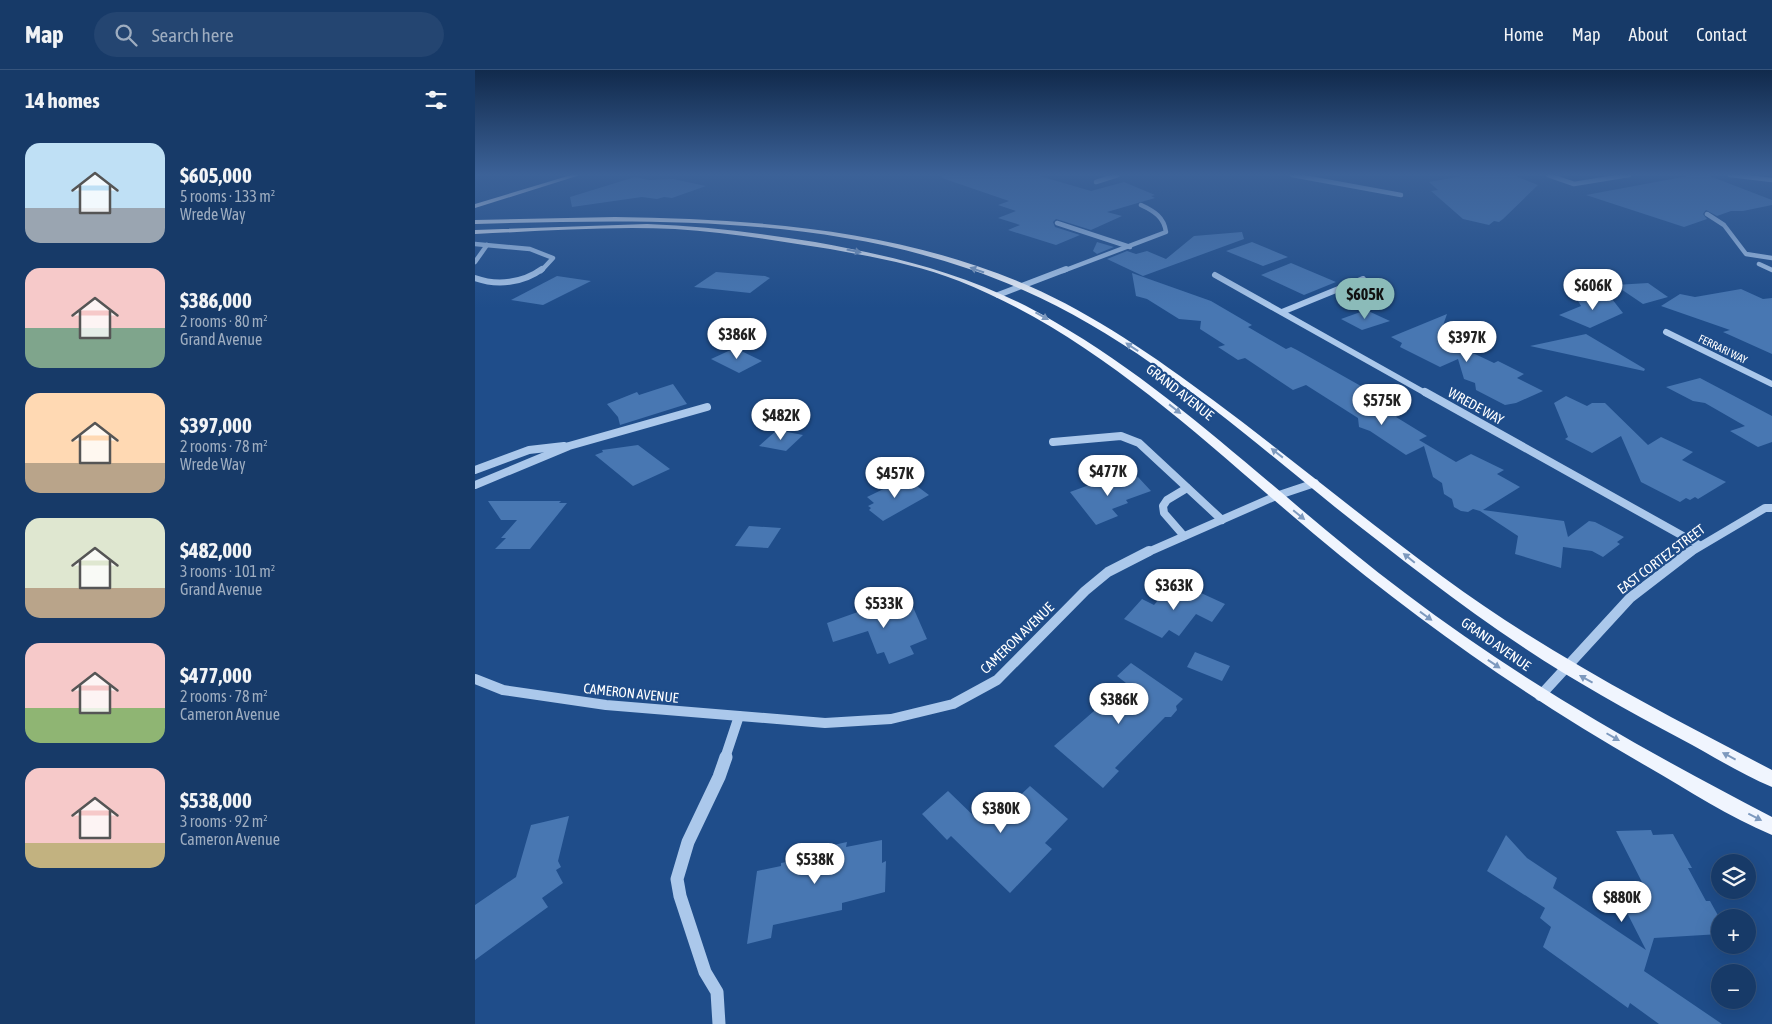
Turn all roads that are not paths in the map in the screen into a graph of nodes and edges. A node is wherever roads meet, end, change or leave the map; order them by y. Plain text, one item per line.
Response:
1 (662, 220) edge
2 (707, 220) edge
3 (1163, 220) edge
4 (1716, 220) edge
5 (475, 222) edge
6 (1057, 223) dead end
7 (475, 232) edge
8 (475, 244) edge
9 (487, 244) junction
10 (1130, 246) junction
11 (1772, 258) edge
12 (475, 262) edge
13 (1759, 264) dead end
14 (1772, 270) edge
15 (1215, 275) dead end
16 (475, 278) edge
17 (1363, 279) dead end
18 (1023, 286) junction
19 (998, 295) junction
20 (1282, 312) junction
21 (1666, 332) dead end
22 (1772, 384) edge
23 (707, 407) dead end
24 (1053, 442) dead end
25 (569, 446) junction
26 (475, 470) edge
27 (1315, 483) junction
28 (475, 485) edge
29 (1187, 488) junction
30 (1276, 496) junction
31 (1772, 508) edge
32 (1222, 520) junction
33 (1184, 536) junction
34 (1699, 545) junction
35 (1567, 668) junction
36 (475, 679) edge
37 (1540, 696) junction
38 (739, 716) junction
39 (1772, 779) edge
40 (1772, 826) edge
41 (719, 1024) edge

1 -> 5 main road, GRAND AVENUE
18 -> 2 main road, GRAND AVENUE
3 - 10 street
4 - 11 street
6 - 10 street
7 -> 19 main road, GRAND AVENUE
8 - 9 street
9 - 12 street
9 - 16 street
10 - 18 street
13 - 14 street
15 - 20 street, WREDE WAY
17 - 20 street
18 - 19 street
27 -> 18 main road, GRAND AVENUE
19 -> 30 main road, GRAND AVENUE
20 - 34 street, WREDE WAY
21 - 22 street, FERRARI WAY
23 - 25 street
24 - 29 street
25 - 26 street
25 - 28 street
27 - 30 street, CAMERON AVENUE
35 -> 27 main road, GRAND AVENUE
29 - 32 street
29 - 33 street
30 - 32 street, CAMERON AVENUE
30 -> 37 main road, GRAND AVENUE
31 - 34 street, EAST CORTEZ STREET
32 - 33 street, CAMERON AVENUE
33 - 38 street, CAMERON AVENUE
34 - 35 street, EAST CORTEZ STREET
35 - 37 street, EAST CORTEZ STREET
39 -> 35 main road, GRAND AVENUE
36 - 38 street, CAMERON AVENUE
37 -> 40 main road, GRAND AVENUE
38 - 41 street

